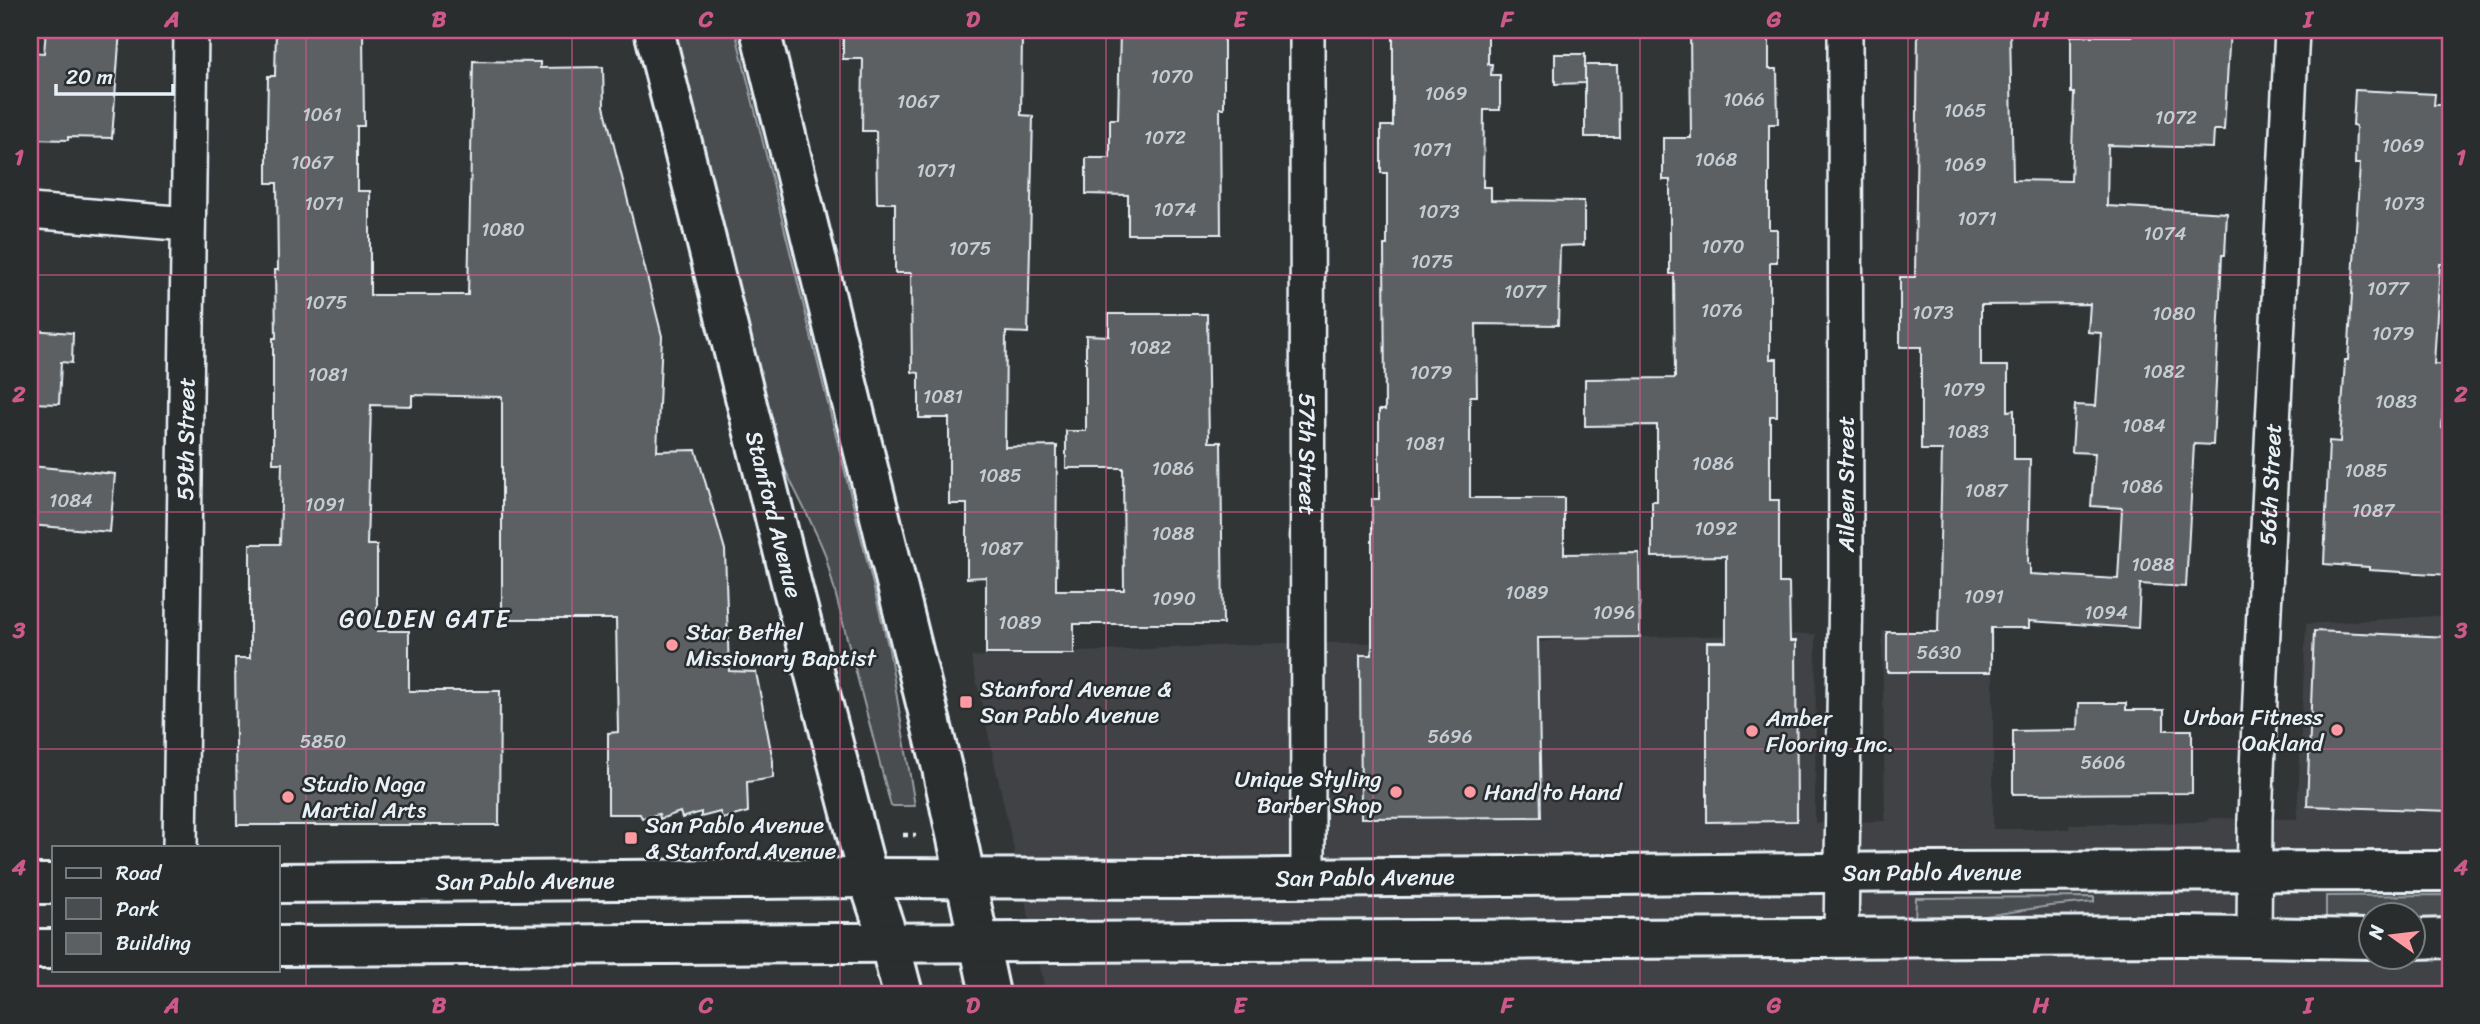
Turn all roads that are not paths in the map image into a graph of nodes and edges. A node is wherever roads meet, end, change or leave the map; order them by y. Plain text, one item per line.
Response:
1 (191, 30) edge
2 (654, 30) edge
3 (760, 30) edge
4 (1307, 30) edge
5 (1846, 30) edge
6 (2292, 30) edge
7 (30, 211) edge
8 (188, 224) junction
9 (180, 846) edge
10 (2450, 871) edge
11 (2254, 872) junction
12 (1843, 873) junction
13 (868, 878) junction
14 (1307, 878) junction
15 (967, 879) junction
16 (280, 883) edge
17 (30, 884) edge
18 (52, 884) edge
19 (2254, 937) junction
20 (1841, 938) junction
21 (2450, 938) edge
22 (2358, 939) edge
23 (2428, 939) edge
24 (978, 943) junction
25 (890, 944) junction
26 (280, 946) edge
27 (30, 949) edge
28 (52, 949) edge
29 (903, 994) edge
30 (990, 994) edge

1 - 8 street, 59th Street
2 - 13 main road, Stanford Avenue
3 - 15 main road
4 - 14 street, 57th Street
5 - 12 street, Aileen Street
6 - 11 street, 56th Street
7 - 8 street
8 - 9 street, 59th Street
10 - 11 main road, San Pablo Avenue
11 - 12 main road, San Pablo Avenue
11 - 19 street, 56th Street
12 - 14 main road, San Pablo Avenue
12 - 20 street, Aileen Street
13 - 15 main road, San Pablo Avenue
13 - 16 main road, San Pablo Avenue
13 - 25 main road, Stanford Avenue
14 - 15 main road, San Pablo Avenue
15 - 24 main road
17 - 18 main road
19 - 20 main road
19 - 22 main road
20 - 24 main road
21 - 23 main road
24 - 25 main road
24 - 30 main road
25 - 26 main road
25 - 29 main road, Stanford Avenue
27 - 28 main road

